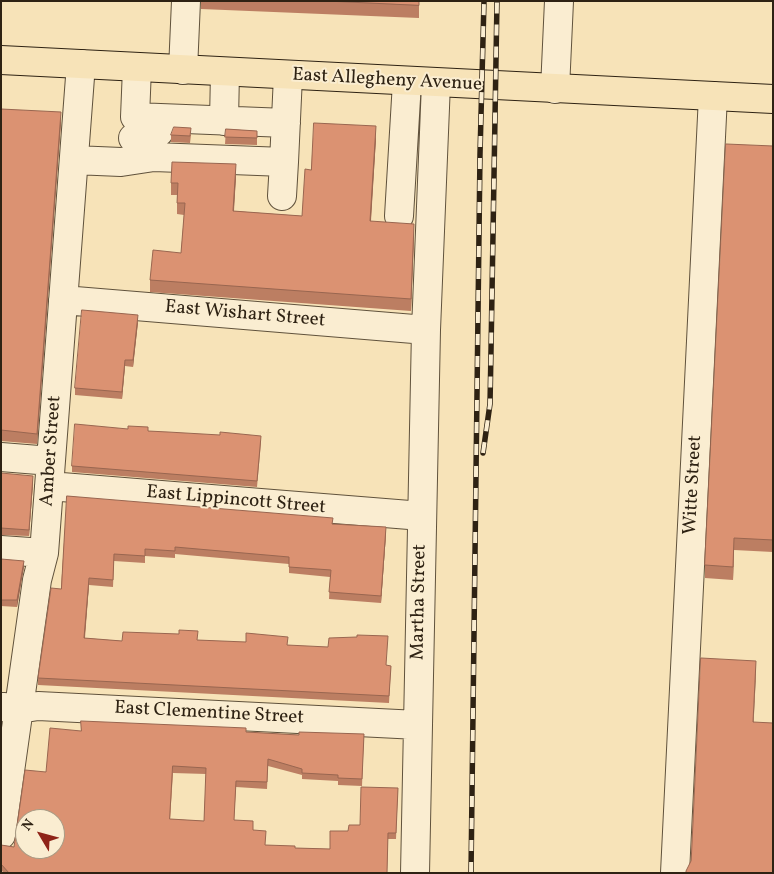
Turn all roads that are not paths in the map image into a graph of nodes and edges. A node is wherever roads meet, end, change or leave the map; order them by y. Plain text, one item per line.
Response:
1 (186, 1) edge
2 (559, 1) edge
3 (1, 60) edge
4 (81, 64) junction
5 (136, 68) junction
6 (184, 70) junction
7 (226, 72) junction
8 (288, 76) junction
9 (407, 82) junction
10 (436, 84) junction
11 (555, 89) junction
12 (713, 96) junction
13 (773, 99) edge
14 (146, 134) junction
15 (209, 139) junction
16 (272, 144) junction
17 (74, 160) junction
18 (121, 162) junction
19 (282, 196) dead end
20 (399, 216) dead end
21 (63, 300) junction
22 (426, 330) junction
23 (1, 457) edge
24 (50, 474) junction
25 (422, 516) junction
26 (1, 550) edge
27 (44, 554) junction
28 (10, 708) edge
29 (418, 724) junction
30 (1, 835) edge
31 (415, 873) edge
32 (675, 873) edge

1 - 6 street
2 - 11 street
3 - 4 main road, East Allegheny Avenue
4 - 5 main road, East Allegheny Avenue
4 - 17 street, Amber Street
5 - 6 main road, East Allegheny Avenue
5 - 14 street
6 - 7 main road, East Allegheny Avenue
7 - 8 main road, East Allegheny Avenue
7 - 15 street
8 - 9 main road, East Allegheny Avenue
8 - 16 street
9 - 10 main road, East Allegheny Avenue
9 - 20 street
10 - 11 main road, East Allegheny Avenue
10 - 22 street, Martha Street
11 - 12 main road, East Allegheny Avenue
12 - 13 main road, East Allegheny Avenue
12 - 32 street, Witte Street
14 - 15 street
14 - 18 street
15 - 16 street
15 - 16 street
15 - 18 street
16 - 19 street
17 - 18 street
17 - 21 street, Amber Street
21 - 22 street, East Wishart Street
21 - 24 street, Amber Street
22 - 25 street, Martha Street
23 - 24 street, East Lippincott Street
24 - 25 street, East Lippincott Street
24 - 27 street, Amber Street
25 - 29 street, Martha Street
26 - 27 street
27 - 28 street, Amber Street
28 - 29 street, East Clementine Street
28 - 30 street, Amber Street
29 - 31 street, Martha Street

